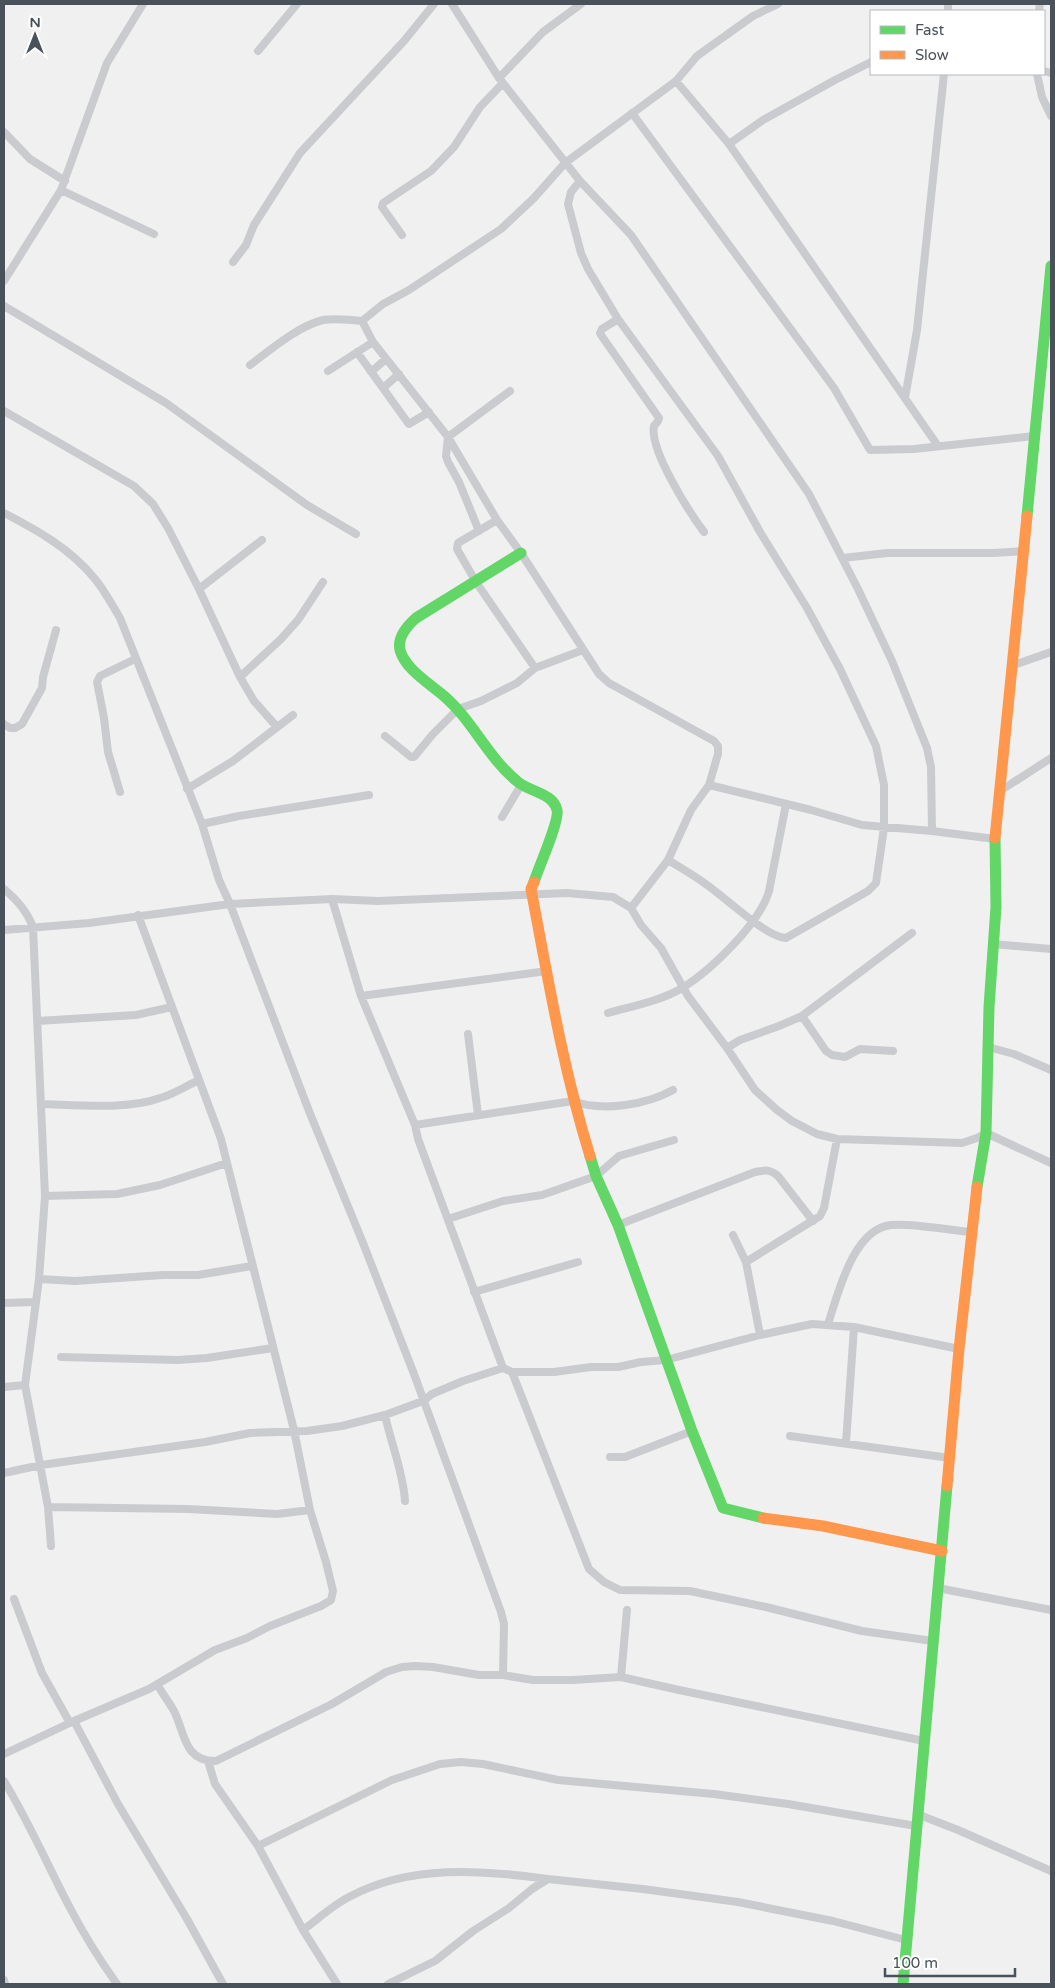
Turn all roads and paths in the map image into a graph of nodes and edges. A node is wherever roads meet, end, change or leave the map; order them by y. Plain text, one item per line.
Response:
1 (143, 4) edge
2 (297, 4) edge
3 (434, 4) edge
4 (452, 4) edge
5 (581, 4) edge
6 (778, 4) edge
7 (258, 51) dead end
8 (870, 62) edge
9 (944, 75) edge
10 (1037, 75) edge
11 (501, 80) junction
12 (676, 81) junction
13 (632, 113) junction
14 (1051, 116) edge
15 (4, 132) edge
16 (729, 144) junction
17 (565, 163) junction
18 (65, 180) junction
19 (580, 181) junction
20 (61, 190) junction
21 (154, 234) dead end
22 (402, 235) dead end
23 (233, 262) dead end
24 (1051, 266) edge
25 (4, 281) edge
26 (4, 306) edge
27 (1049, 308) edge
28 (618, 319) junction
29 (362, 321) junction
30 (372, 342) junction
31 (357, 352) junction
32 (386, 359) junction
33 (250, 365) dead end
34 (328, 371) dead end
35 (371, 372) junction
36 (399, 374) junction
37 (382, 388) junction
38 (510, 391) dead end
39 (905, 398) junction
40 (4, 411) edge
41 (429, 412) junction
42 (1034, 436) junction
43 (448, 437) junction
44 (938, 446) junction
45 (470, 475) junction
46 (459, 482) junction
47 (4, 513) edge
48 (497, 520) junction
49 (479, 531) junction
50 (704, 532) dead end
51 (356, 534) dead end
52 (262, 540) dead end
53 (1024, 551) junction
54 (521, 553) junction
55 (843, 558) junction
56 (323, 582) dead end
57 (476, 582) junction
58 (200, 588) junction
59 (56, 630) dead end
60 (583, 650) junction
61 (1051, 652) edge
62 (135, 659) junction
63 (1011, 666) junction
64 (535, 668) junction
65 (240, 677) junction
66 (458, 709) junction
67 (293, 715) dead end
68 (4, 724) edge
69 (277, 727) junction
70 (385, 736) dead end
71 (1051, 758) edge
72 (521, 785) junction
73 (709, 785) junction
74 (187, 788) junction
75 (1000, 790) junction
76 (120, 792) dead end
77 (369, 796) dead end
78 (786, 804) junction
79 (502, 817) dead end
80 (202, 824) junction
81 (884, 828) junction
82 (932, 831) junction
83 (995, 839) junction
84 (668, 860) junction
85 (4, 888) edge
86 (532, 894) junction
87 (332, 899) junction
88 (230, 904) junction
89 (631, 908) junction
90 (138, 915) junction
91 (754, 921) junction
92 (33, 927) junction
93 (4, 930) edge
94 (912, 933) dead end
95 (993, 944) junction
96 (1051, 949) edge
97 (547, 972) junction
98 (683, 987) junction
99 (360, 996) junction
100 (172, 1007) junction
101 (608, 1013) dead end
102 (802, 1016) junction
103 (37, 1021) junction
104 (468, 1034) dead end
105 (988, 1047) junction
106 (727, 1048) junction
107 (893, 1051) dead end
108 (1051, 1070) edge
109 (199, 1080) junction
110 (673, 1090) dead end
111 (573, 1101) junction
112 (42, 1104) junction
113 (478, 1115) junction
114 (415, 1125) junction
115 (986, 1133) junction
116 (837, 1139) junction
117 (674, 1140) dead end
118 (227, 1163) junction
119 (1051, 1163) edge
120 (596, 1176) junction
121 (45, 1196) junction
122 (448, 1219) junction
123 (813, 1221) junction
124 (618, 1225) junction
125 (971, 1232) junction
126 (733, 1235) dead end
127 (578, 1262) dead end
128 (746, 1262) junction
129 (252, 1266) junction
130 (38, 1279) junction
131 (474, 1292) junction
132 (35, 1302) junction
133 (4, 1303) edge
134 (828, 1324) junction
135 (854, 1327) junction
136 (760, 1334) junction
137 (273, 1348) junction
138 (959, 1349) junction
139 (61, 1356) dead end
140 (666, 1360) junction
141 (503, 1368) junction
142 (512, 1372) junction
143 (25, 1385) junction
144 (4, 1387) edge
145 (423, 1401) junction
146 (384, 1415) junction
147 (294, 1430) junction
148 (692, 1431) junction
149 (790, 1436) dead end
150 (846, 1443) junction
151 (610, 1457) dead end
152 (950, 1458) junction
153 (41, 1465) junction
154 (4, 1473) edge
155 (405, 1501) dead end
156 (48, 1507) junction
157 (310, 1510) junction
158 (51, 1546) dead end
159 (942, 1551) junction
160 (938, 1588) junction
161 (14, 1598) dead end
162 (627, 1610) dead end
163 (1051, 1610) edge
164 (933, 1641) junction
165 (503, 1675) junction
166 (621, 1676) junction
167 (156, 1684) junction
168 (72, 1722) junction
169 (924, 1741) junction
170 (4, 1754) edge
171 (208, 1761) junction
172 (4, 1781) edge
173 (917, 1814) junction
174 (916, 1826) junction
175 (258, 1846) junction
176 (1051, 1871) edge
177 (548, 1879) junction
178 (303, 1930) junction
179 (906, 1940) junction
180 (4, 1980) edge
181 (5, 1984) edge
182 (117, 1984) edge
183 (223, 1984) edge
184 (337, 1984) edge
185 (388, 1984) edge
186 (903, 1984) edge

1 - 18 street
2 - 7 street
3 - 23 street
4 - 11 street
5 - 11 street
6 - 12 street
8 - 16 street
9 - 39 street
10 - 14 street
11 - 17 street
11 - 22 street
12 - 13 street
12 - 16 street
13 - 17 street
13 - 44 street
15 - 18 street
16 - 39 street
17 - 19 street
17 - 29 street
18 - 20 street
19 - 28 street
19 - 55 street
20 - 21 street
20 - 25 street
24 - 27 street
26 - 51 street
27 - 42 street
28 - 50 street
28 - 81 street
29 - 30 street
29 - 33 street
30 - 31 street
30 - 32 street
31 - 34 street
31 - 35 street
32 - 35 street
32 - 36 street
35 - 37 street
36 - 37 street
36 - 41 street
37 - 41 street
38 - 43 street
39 - 44 street
40 - 58 street
41 - 43 street
42 - 44 street
42 - 53 street
43 - 45 street
43 - 46 street
45 - 46 street
45 - 48 street
46 - 49 street
47 - 62 street
48 - 49 street
48 - 54 street
49 - 57 street
52 - 58 street
53 - 55 street
53 - 63 street
54 - 57 street
54 - 60 street
55 - 82 street
56 - 65 street
57 - 64 street
57 - 66 street
58 - 65 street
59 - 68 street
60 - 64 street
60 - 73 street
61 - 63 street
62 - 74 street
62 - 76 street
63 - 75 street
64 - 66 street
65 - 69 street
66 - 70 street
66 - 72 street
67 - 69 street
69 - 74 street
71 - 75 street
72 - 79 street
72 - 86 street
73 - 78 street
73 - 84 street
74 - 80 street
75 - 83 street
77 - 80 street
78 - 81 street
78 - 91 street
80 - 88 street
81 - 82 street
81 - 91 street
82 - 83 street
83 - 95 street
84 - 89 street
84 - 91 street
85 - 92 street
86 - 87 street
86 - 89 street
86 - 97 street
87 - 88 street
87 - 99 street
88 - 90 street
88 - 145 street
89 - 98 street
90 - 92 street
90 - 100 street
91 - 98 street
92 - 93 street
92 - 103 street
94 - 102 street
95 - 96 street
95 - 105 street
97 - 99 street
97 - 111 street
98 - 101 street
98 - 106 street
99 - 114 street
100 - 103 street
100 - 109 street
102 - 106 street
102 - 107 street
103 - 112 street
104 - 113 street
105 - 108 street
105 - 115 street
106 - 116 street
109 - 112 street
109 - 118 street
110 - 111 street
111 - 113 street
111 - 120 street
112 - 121 street
113 - 114 street
114 - 122 street
115 - 116 street
115 - 119 street
115 - 125 street
116 - 123 street
117 - 120 street
118 - 121 street
118 - 129 street
120 - 122 street
120 - 124 street
121 - 130 street
122 - 131 street
123 - 124 street
123 - 128 street
124 - 140 street
125 - 134 street
125 - 138 street
126 - 128 street
127 - 131 street
128 - 136 street
129 - 130 street
129 - 137 street
130 - 132 street
131 - 141 street
132 - 133 street
132 - 143 street
134 - 135 street
134 - 136 street
135 - 138 street
135 - 150 street
136 - 140 street
137 - 139 street
137 - 147 street
138 - 152 street
140 - 142 street
140 - 148 street
141 - 142 street
141 - 145 street
142 - 164 street
143 - 144 street
143 - 153 street
145 - 146 street
145 - 165 street
146 - 147 street
146 - 155 street
147 - 153 street
147 - 157 street
148 - 151 street
148 - 159 street
149 - 150 street
150 - 152 street
152 - 159 street
153 - 154 street
153 - 156 street
156 - 157 street
156 - 158 street
157 - 167 street
159 - 160 street
160 - 163 street
160 - 164 street
161 - 168 street
162 - 166 street
164 - 169 street
165 - 166 street
165 - 171 street
166 - 169 street
167 - 168 street
167 - 171 street
168 - 170 street
168 - 183 street
169 - 173 street
171 - 175 street
172 - 182 street
173 - 174 street
173 - 176 street
174 - 175 street
174 - 179 street
175 - 178 street
177 - 178 street
177 - 179 street
177 - 185 street
178 - 184 street
179 - 186 street
180 - 181 street

